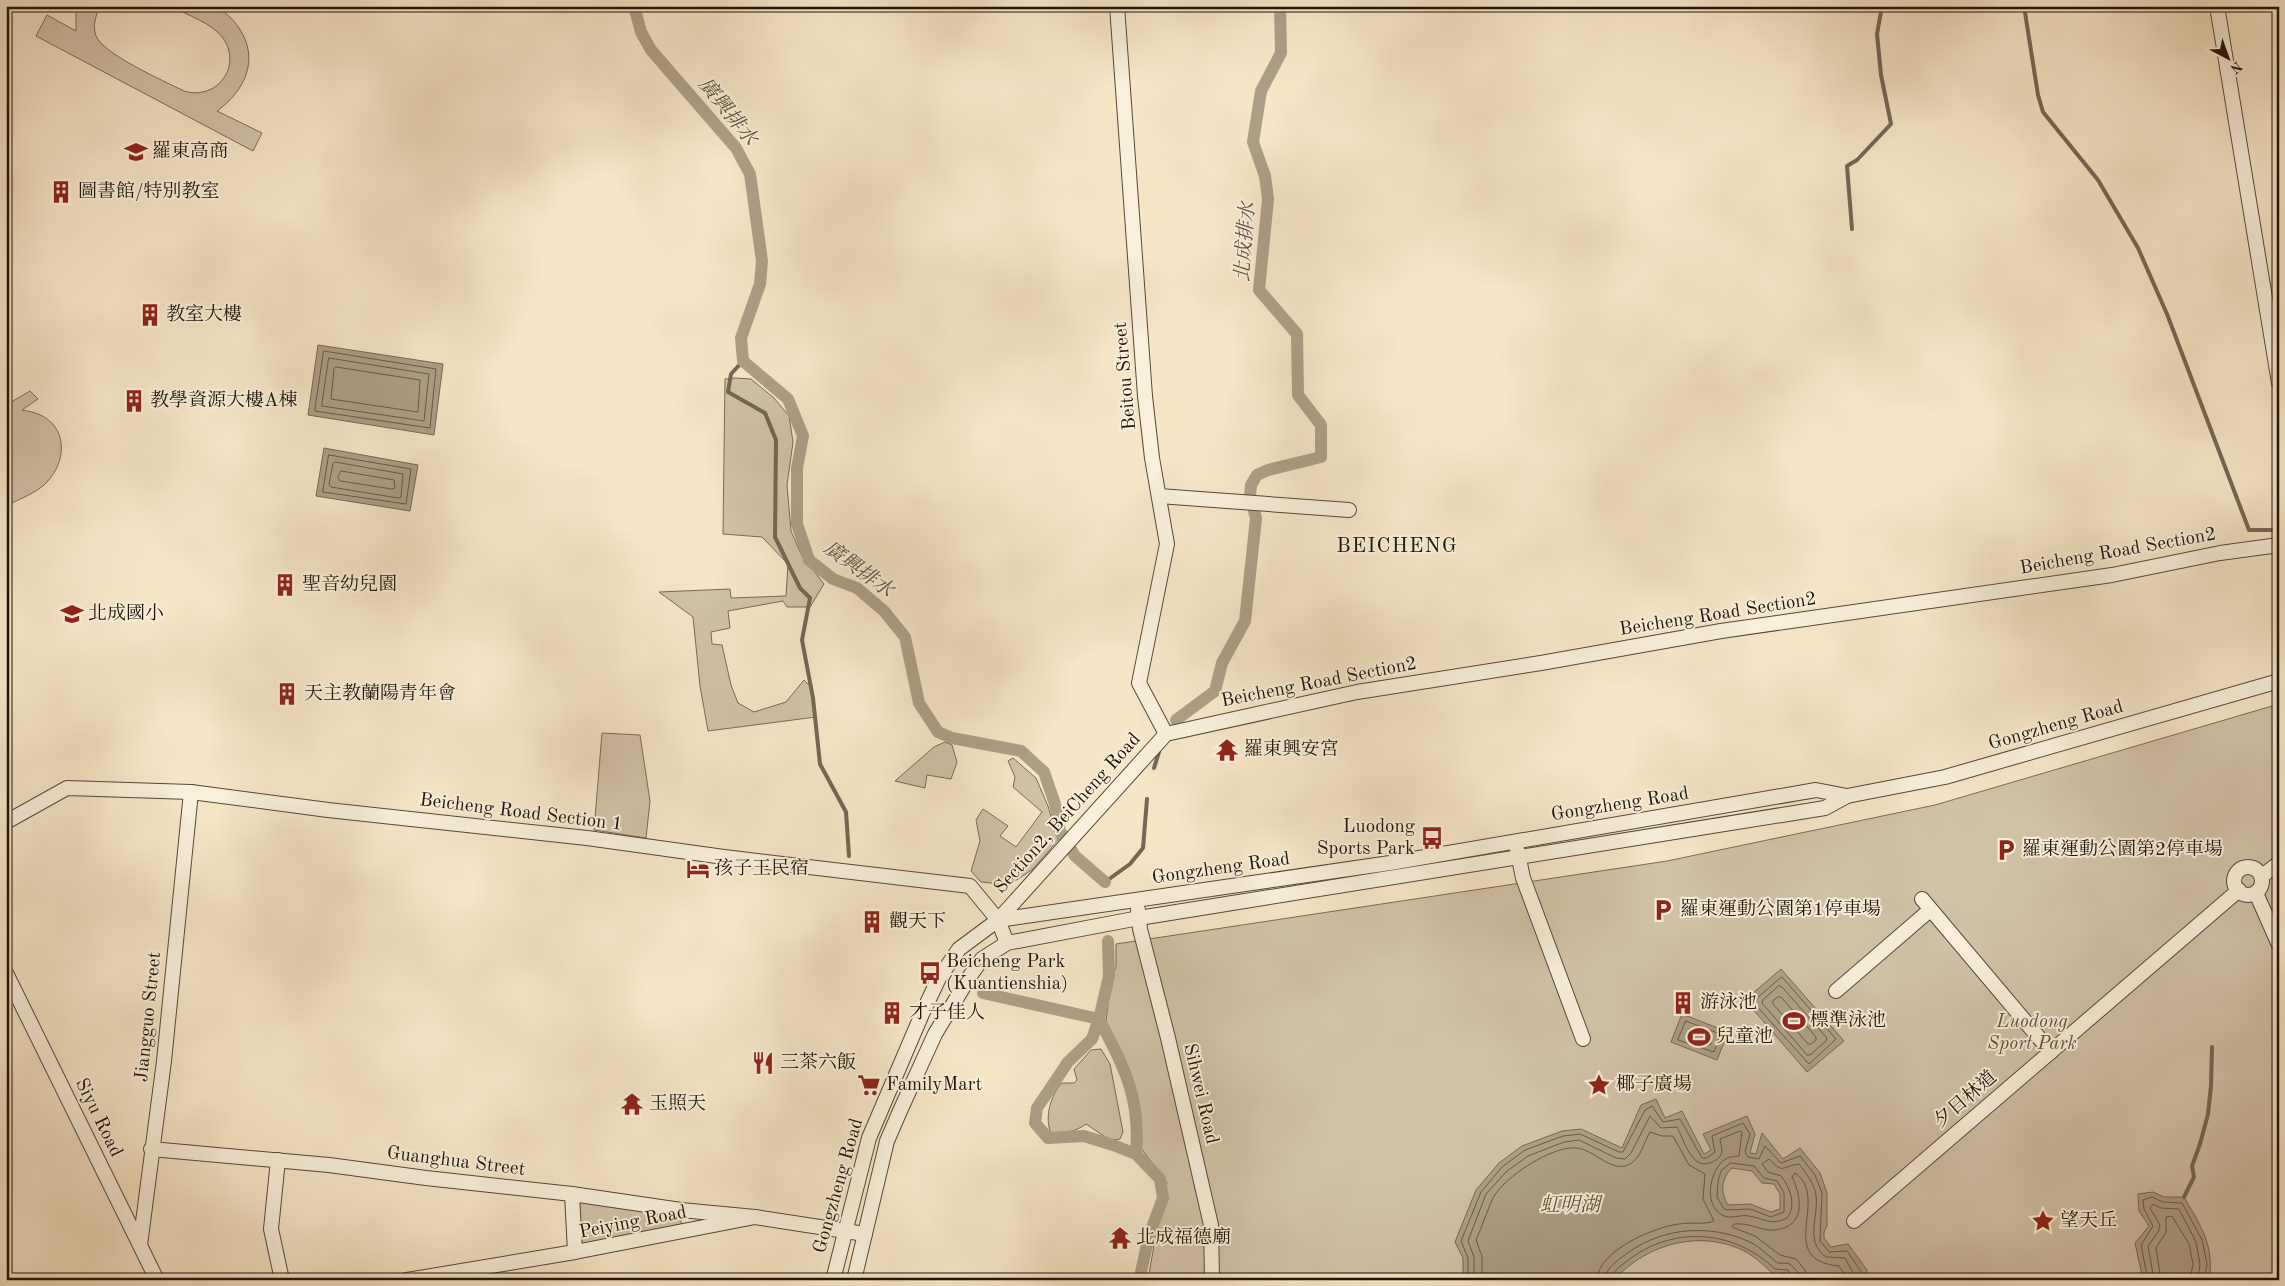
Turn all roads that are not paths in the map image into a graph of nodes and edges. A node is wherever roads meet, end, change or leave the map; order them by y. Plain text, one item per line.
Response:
1 (1117, 6) edge
2 (2217, 6) edge
3 (2279, 383) edge
4 (1160, 496) junction
5 (1349, 510) dead end
6 (2279, 545) edge
7 (2276, 682) edge
8 (1166, 734) junction
9 (191, 792) junction
10 (1848, 796) junction
11 (6, 822) edge
12 (1516, 841) junction
13 (1519, 857) junction
14 (2279, 863) edge
15 (2262, 876) junction
16 (2238, 890) junction
17 (2256, 892) junction
18 (1137, 900) junction
19 (1140, 918) junction
20 (998, 920) junction
21 (1007, 943) junction
22 (2279, 946) edge
23 (6, 973) edge
24 (1836, 991) dead end
25 (1583, 1039) dead end
26 (2051, 1052) junction
27 (151, 1149) junction
28 (278, 1160) junction
29 (572, 1194) junction
30 (755, 1217) junction
31 (1854, 1221) dead end
32 (845, 1233) junction
33 (865, 1234) junction
34 (140, 1245) junction
35 (575, 1252) junction
36 (157, 1280) edge
37 (282, 1280) edge
38 (407, 1280) edge
39 (832, 1280) edge
40 (854, 1280) edge
41 (1212, 1280) edge

1 - 4 street, Beitou Street
2 - 3 street
4 - 5 street
4 - 8 street, Beitou Street
6 - 8 street, Beicheng Road Section2
7 - 10 street, Gongzheng Road
8 - 20 street, Section2, BeiCheng Road
9 - 11 street, Beicheng Road Section 1
9 - 20 street, Beicheng Road Section 1
9 - 27 street, Jiangguo Street
10 - 12 street, Gongzheng Road
10 - 13 street, Gongzheng Road
12 - 13 street
12 - 18 street, Gongzheng Road
13 - 19 street, Gongzheng Road
13 - 25 street
14 - 15 street
15 - 16 street
15 - 17 street
16 - 17 street
16 - 26 street, 夕日林道
17 - 22 street
18 - 19 street, Sihwei Road
18 - 20 street, Gongzheng Road
19 - 21 street, Gongzheng Road
19 - 41 street, Sihwei Road
20 - 21 street, Beicheng Road Section 1
20 - 32 street, Gongzheng Road
21 - 33 street, Gongzheng Road
23 - 34 street, Siyu Road
24 - 26 street
26 - 31 street, 夕日林道
27 - 28 street, Guanghua Street
27 - 34 street, Jiangguo Street
28 - 29 street, Guanghua Street
28 - 37 street
29 - 30 street, Guanghua Street
29 - 35 street
30 - 32 street, Peiying Road
30 - 35 street, Peiying Road
32 - 33 street, Peiying Road
32 - 39 street, Gongzheng Road
33 - 40 street, Gongzheng Road
34 - 36 street, Siyu Road
35 - 38 street, Peiying Road

